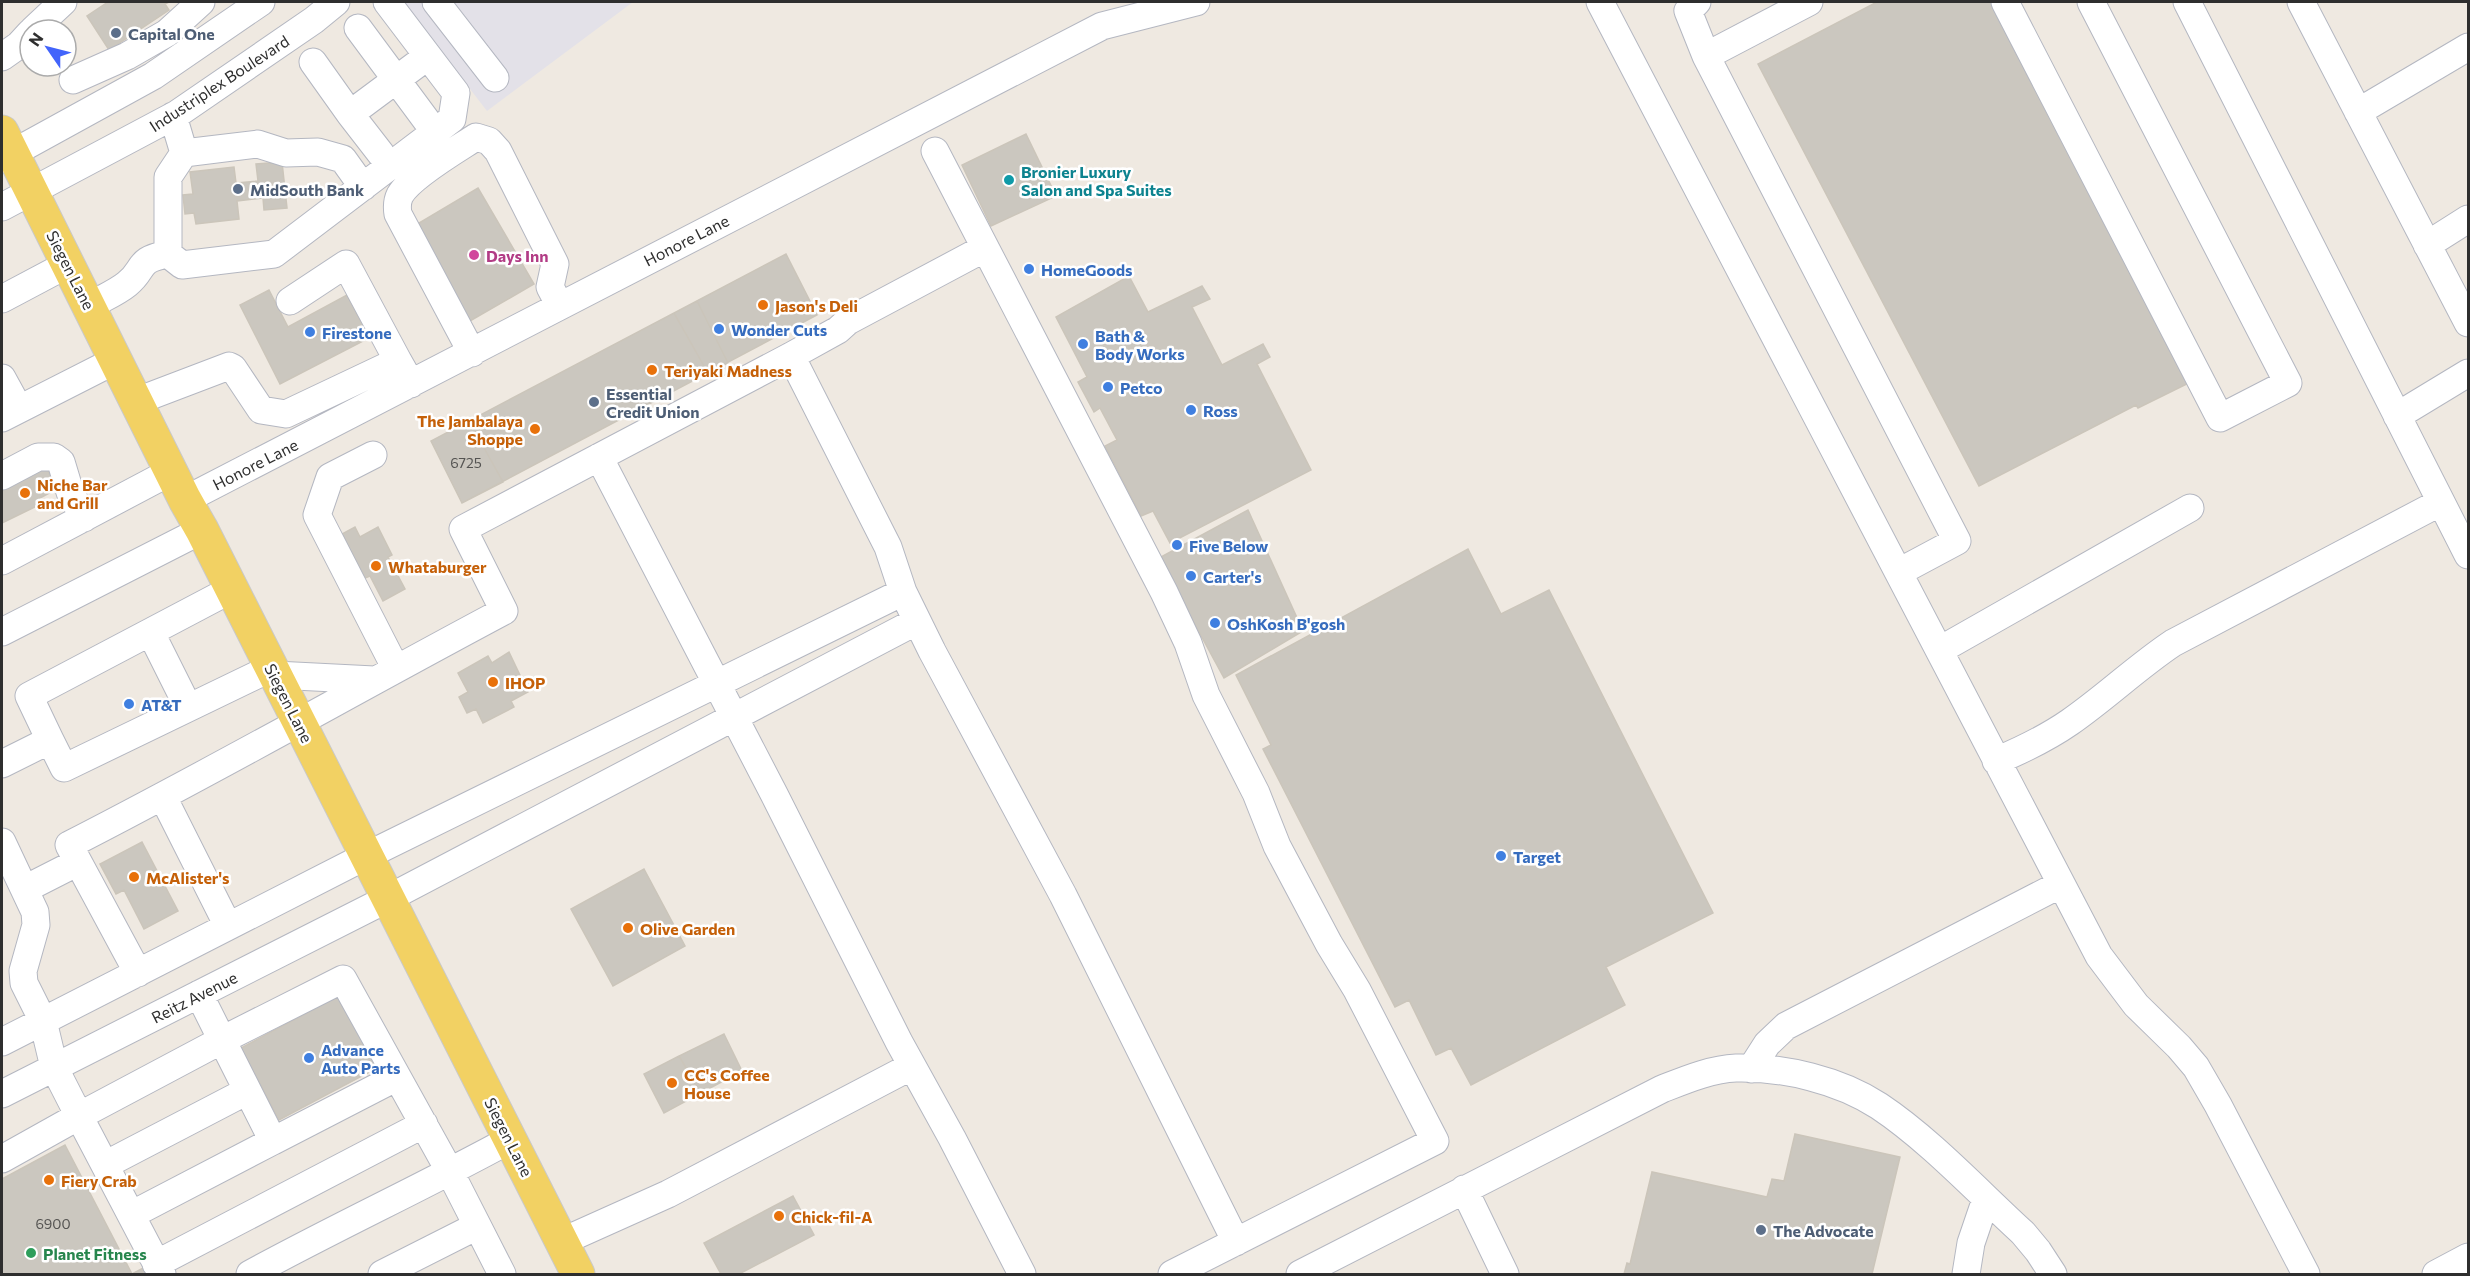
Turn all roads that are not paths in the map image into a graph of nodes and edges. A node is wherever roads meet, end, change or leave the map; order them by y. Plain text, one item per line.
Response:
1 (63, 2) edge
2 (201, 2) edge
3 (261, 2) edge
4 (336, 2) edge
5 (436, 2) edge
6 (1196, 2) edge
7 (1600, 2) edge
8 (1697, 2) edge
9 (1809, 2) edge
10 (2005, 2) edge
11 (2091, 2) edge
12 (2187, 2) edge
13 (2301, 2) edge
14 (397, 5) edge
15 (48, 18) edge
16 (358, 28) dead end
17 (18, 46) edge
18 (2469, 47) edge
19 (428, 56) junction
20 (1706, 56) junction
21 (2, 57) edge
22 (313, 62) dead end
23 (78, 70) edge
24 (71, 78) edge
25 (495, 78) dead end
26 (396, 79) junction
27 (90, 112) junction
28 (2358, 112) junction
29 (350, 114) junction
30 (173, 116) junction
31 (435, 132) junction
32 (5, 148) edge
33 (935, 151) dead end
34 (184, 153) junction
35 (381, 154) dead end
36 (363, 187) junction
37 (31, 192) junction
38 (2, 207) edge
39 (2469, 219) edge
40 (2427, 245) junction
41 (985, 248) junction
42 (168, 254) junction
43 (68, 264) junction
44 (2, 299) edge
45 (290, 301) dead end
46 (89, 306) junction
47 (560, 306) junction
48 (2469, 323) edge
49 (472, 352) junction
50 (791, 356) junction
51 (116, 360) junction
52 (398, 360) junction
53 (2469, 373) edge
54 (3, 384) edge
55 (411, 384) junction
56 (137, 401) junction
57 (10, 413) edge
58 (2397, 416) junction
59 (373, 455) dead end
60 (599, 457) junction
61 (172, 471) junction
62 (2, 476) edge
63 (185, 500) junction
64 (2441, 502) junction
65 (2190, 508) dead end
66 (84, 518) junction
67 (202, 530) junction
68 (2469, 555) edge
69 (2, 561) edge
70 (1899, 572) junction
71 (232, 589) junction
72 (903, 592) junction
73 (917, 621) junction
74 (2, 632) edge
75 (151, 633) junction
76 (1940, 650) junction
77 (273, 671) junction
78 (385, 675) junction
79 (716, 682) junction
80 (188, 707) junction
81 (733, 717) junction
82 (299, 722) junction
83 (50, 740) junction
84 (1996, 761) junction
85 (2, 764) edge
86 (163, 797) junction
87 (2, 842) edge
88 (366, 856) junction
89 (78, 862) junction
90 (2061, 884) junction
91 (25, 889) junction
92 (387, 899) junction
93 (228, 926) junction
94 (138, 973) junction
95 (199, 994) junction
96 (43, 1021) junction
97 (222, 1040) junction
98 (2, 1042) edge
99 (912, 1066) junction
100 (54, 1067) junction
101 (1751, 1070) junction
102 (397, 1077) junction
103 (247, 1091) junction
104 (2, 1094) edge
105 (79, 1116) junction
106 (424, 1124) junction
107 (511, 1139) junction
108 (273, 1141) junction
109 (2, 1159) edge
110 (105, 1165) junction
111 (450, 1172) junction
112 (1464, 1189) junction
113 (1986, 1199) junction
114 (131, 1215) junction
115 (477, 1226) junction
116 (561, 1242) junction
117 (1236, 1242) junction
118 (2469, 1257) edge
119 (159, 1269) edge
120 (500, 1274) edge
121 (250, 1275) edge
122 (382, 1275) edge
123 (578, 1275) edge
124 (1023, 1275) edge
125 (1172, 1275) edge
126 (1300, 1275) edge
127 (1505, 1275) edge
128 (1966, 1275) edge
129 (2053, 1275) edge
130 (2306, 1275) edge
131 (2436, 1275) edge

1 - 15 street
2 - 23 street
3 - 27 street
4 - 30 street, Industriplex Boulevard
5 - 25 street
6 - 47 street, Honore Lane
7 - 70 street
8 - 20 street
9 - 20 street
10 - 11 street
12 - 58 street
13 - 28 street
14 - 19 street
16 - 26 street
17 - 21 street
18 - 28 street
19 - 26 street
19 - 31 street
20 - 70 street
22 - 29 street
24 - 27 street
26 - 29 street
26 - 31 street
27 - 32 street
28 - 40 street
29 - 35 street
30 - 34 street
30 - 37 street, Industriplex Boulevard
31 - 36 street
32 - 37 main road, Siegen Lane
33 - 41 street
34 - 36 street
34 - 42 street
36 - 42 street
37 - 38 street, Industriplex Boulevard
37 - 43 main road, Siegen Lane
39 - 40 street
40 - 48 street
41 - 50 street
41 - 117 street
42 - 46 street
43 - 44 street
43 - 46 main road, Siegen Lane
45 - 52 street
46 - 51 main road, Siegen Lane
47 - 49 street, Honore Lane
47 - 49 street
49 - 55 street, Honore Lane
50 - 60 street
50 - 72 street
51 - 56 main road, Siegen Lane
51 - 57 street
52 - 55 street
52 - 56 street
53 - 58 street
54 - 57 street
55 - 63 street, Honore Lane
56 - 61 main road, Siegen Lane
58 - 64 street
59 - 78 street
60 - 78 street
60 - 79 street
61 - 63 main road, Siegen Lane
61 - 66 street
62 - 66 street
63 - 67 main road, Siegen Lane
64 - 68 street
64 - 84 street
65 - 76 street
66 - 69 street
67 - 71 main road, Siegen Lane
67 - 74 street
70 - 76 street
71 - 75 street
71 - 77 main road, Siegen Lane
72 - 73 street
72 - 79 street
73 - 81 street, Reitz Avenue
73 - 117 street
75 - 80 street
75 - 83 street
76 - 84 street
77 - 78 street
77 - 80 street
77 - 82 main road, Siegen Lane
78 - 82 street
79 - 81 street
79 - 88 street
80 - 83 street
81 - 92 street, Reitz Avenue
81 - 99 street
82 - 86 street
82 - 88 main road, Siegen Lane
83 - 85 street
84 - 90 street
86 - 89 street
86 - 93 street
87 - 91 street
88 - 92 main road, Siegen Lane
88 - 93 street
89 - 91 street
89 - 94 street
90 - 101 street
90 - 130 street
91 - 96 street
92 - 95 street, Reitz Avenue
92 - 107 main road, Siegen Lane
93 - 94 street
94 - 96 street
95 - 97 street
95 - 100 street, Reitz Avenue
96 - 98 street
96 - 100 street
97 - 102 street
97 - 103 street
97 - 105 street
99 - 116 street
99 - 124 street
100 - 104 street, Reitz Avenue
100 - 105 street
101 - 112 street
101 - 113 street
102 - 106 street
102 - 108 street
103 - 108 street
103 - 110 street
105 - 109 street
105 - 110 street
106 - 111 street
106 - 119 street
107 - 111 street
107 - 116 main road, Siegen Lane
108 - 114 street
110 - 114 street
111 - 115 street
111 - 121 street
112 - 126 street
112 - 127 street
113 - 128 street
113 - 129 street
114 - 119 street
115 - 120 street
115 - 122 street
116 - 123 main road, Siegen Lane
117 - 125 street
118 - 131 street

